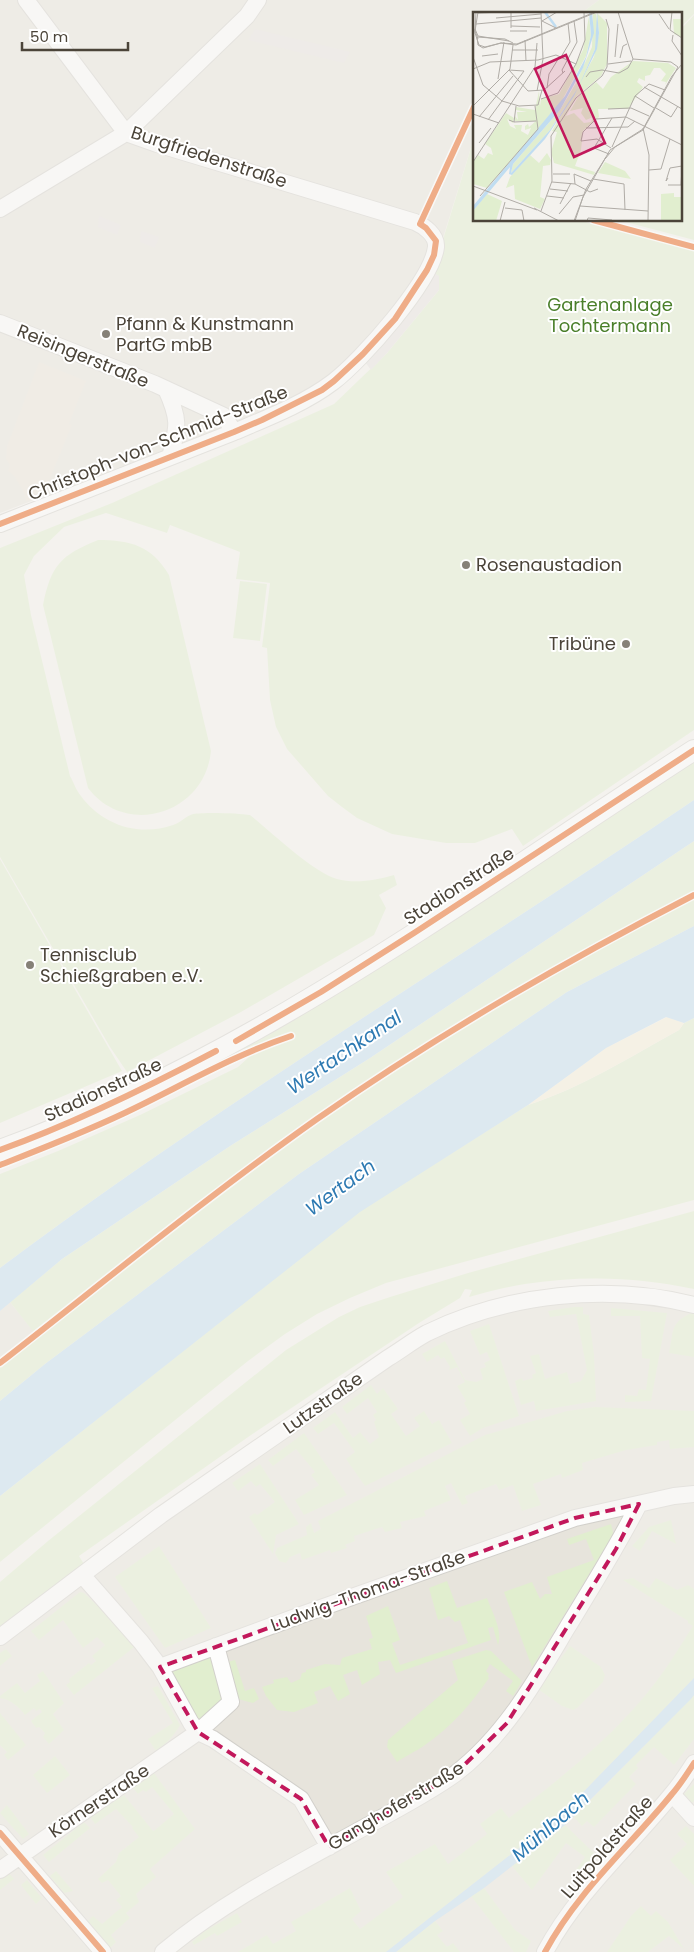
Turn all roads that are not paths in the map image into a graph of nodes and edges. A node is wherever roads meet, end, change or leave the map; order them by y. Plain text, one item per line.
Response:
1 (26, 0) edge
2 (258, 0) edge
3 (126, 133) junction
4 (0, 209) edge
5 (420, 224) joint
6 (0, 323) edge
7 (166, 389) junction
8 (234, 432) junction
9 (170, 457) junction
10 (0, 524) edge
11 (694, 750) edge
12 (0, 1150) edge
13 (694, 1305) edge
14 (694, 1494) edge
15 (639, 1504) junction
16 (83, 1576) junction
17 (0, 1637) edge
18 (216, 1646) junction
19 (160, 1667) junction
20 (198, 1732) junction
21 (694, 1764) edge
22 (672, 1794) junction
23 (694, 1818) edge
24 (0, 1833) edge
25 (330, 1847) junction
26 (18, 1856) junction
27 (0, 1870) edge
28 (103, 1952) edge
29 (163, 1952) edge
30 (545, 1952) edge

1 - 3 street, Burgfriedenstraße
2 - 3 street
3 - 4 street
3 - 5 street, Burgfriedenstraße
5 - 8 street, Christoph-von-Schmid-Straße
6 - 7 street, Reisingerstraße
7 - 8 street, Reisingerstraße
7 - 9 street, Reisingerstraße
8 - 9 street, Christoph-von-Schmid-Straße
9 - 10 street, Christoph-von-Schmid-Straße
11 - 12 street, Stadionstraße
13 - 16 street, Lutzstraße
14 - 15 street, Ludwig-Thoma-Straße
15 - 18 street, Ludwig-Thoma-Straße
15 - 25 street, Ganghoferstraße
16 - 17 street, Lutzstraße
16 - 19 street
18 - 19 street, Ludwig-Thoma-Straße
18 - 20 street, Körnerstraße
19 - 20 street
20 - 25 street
20 - 26 street, Körnerstraße
21 - 22 street, Luitpoldstraße
22 - 23 street
22 - 30 street, Luitpoldstraße
24 - 26 street
25 - 29 street, Ganghoferstraße
26 - 27 street, Körnerstraße
26 - 28 street

